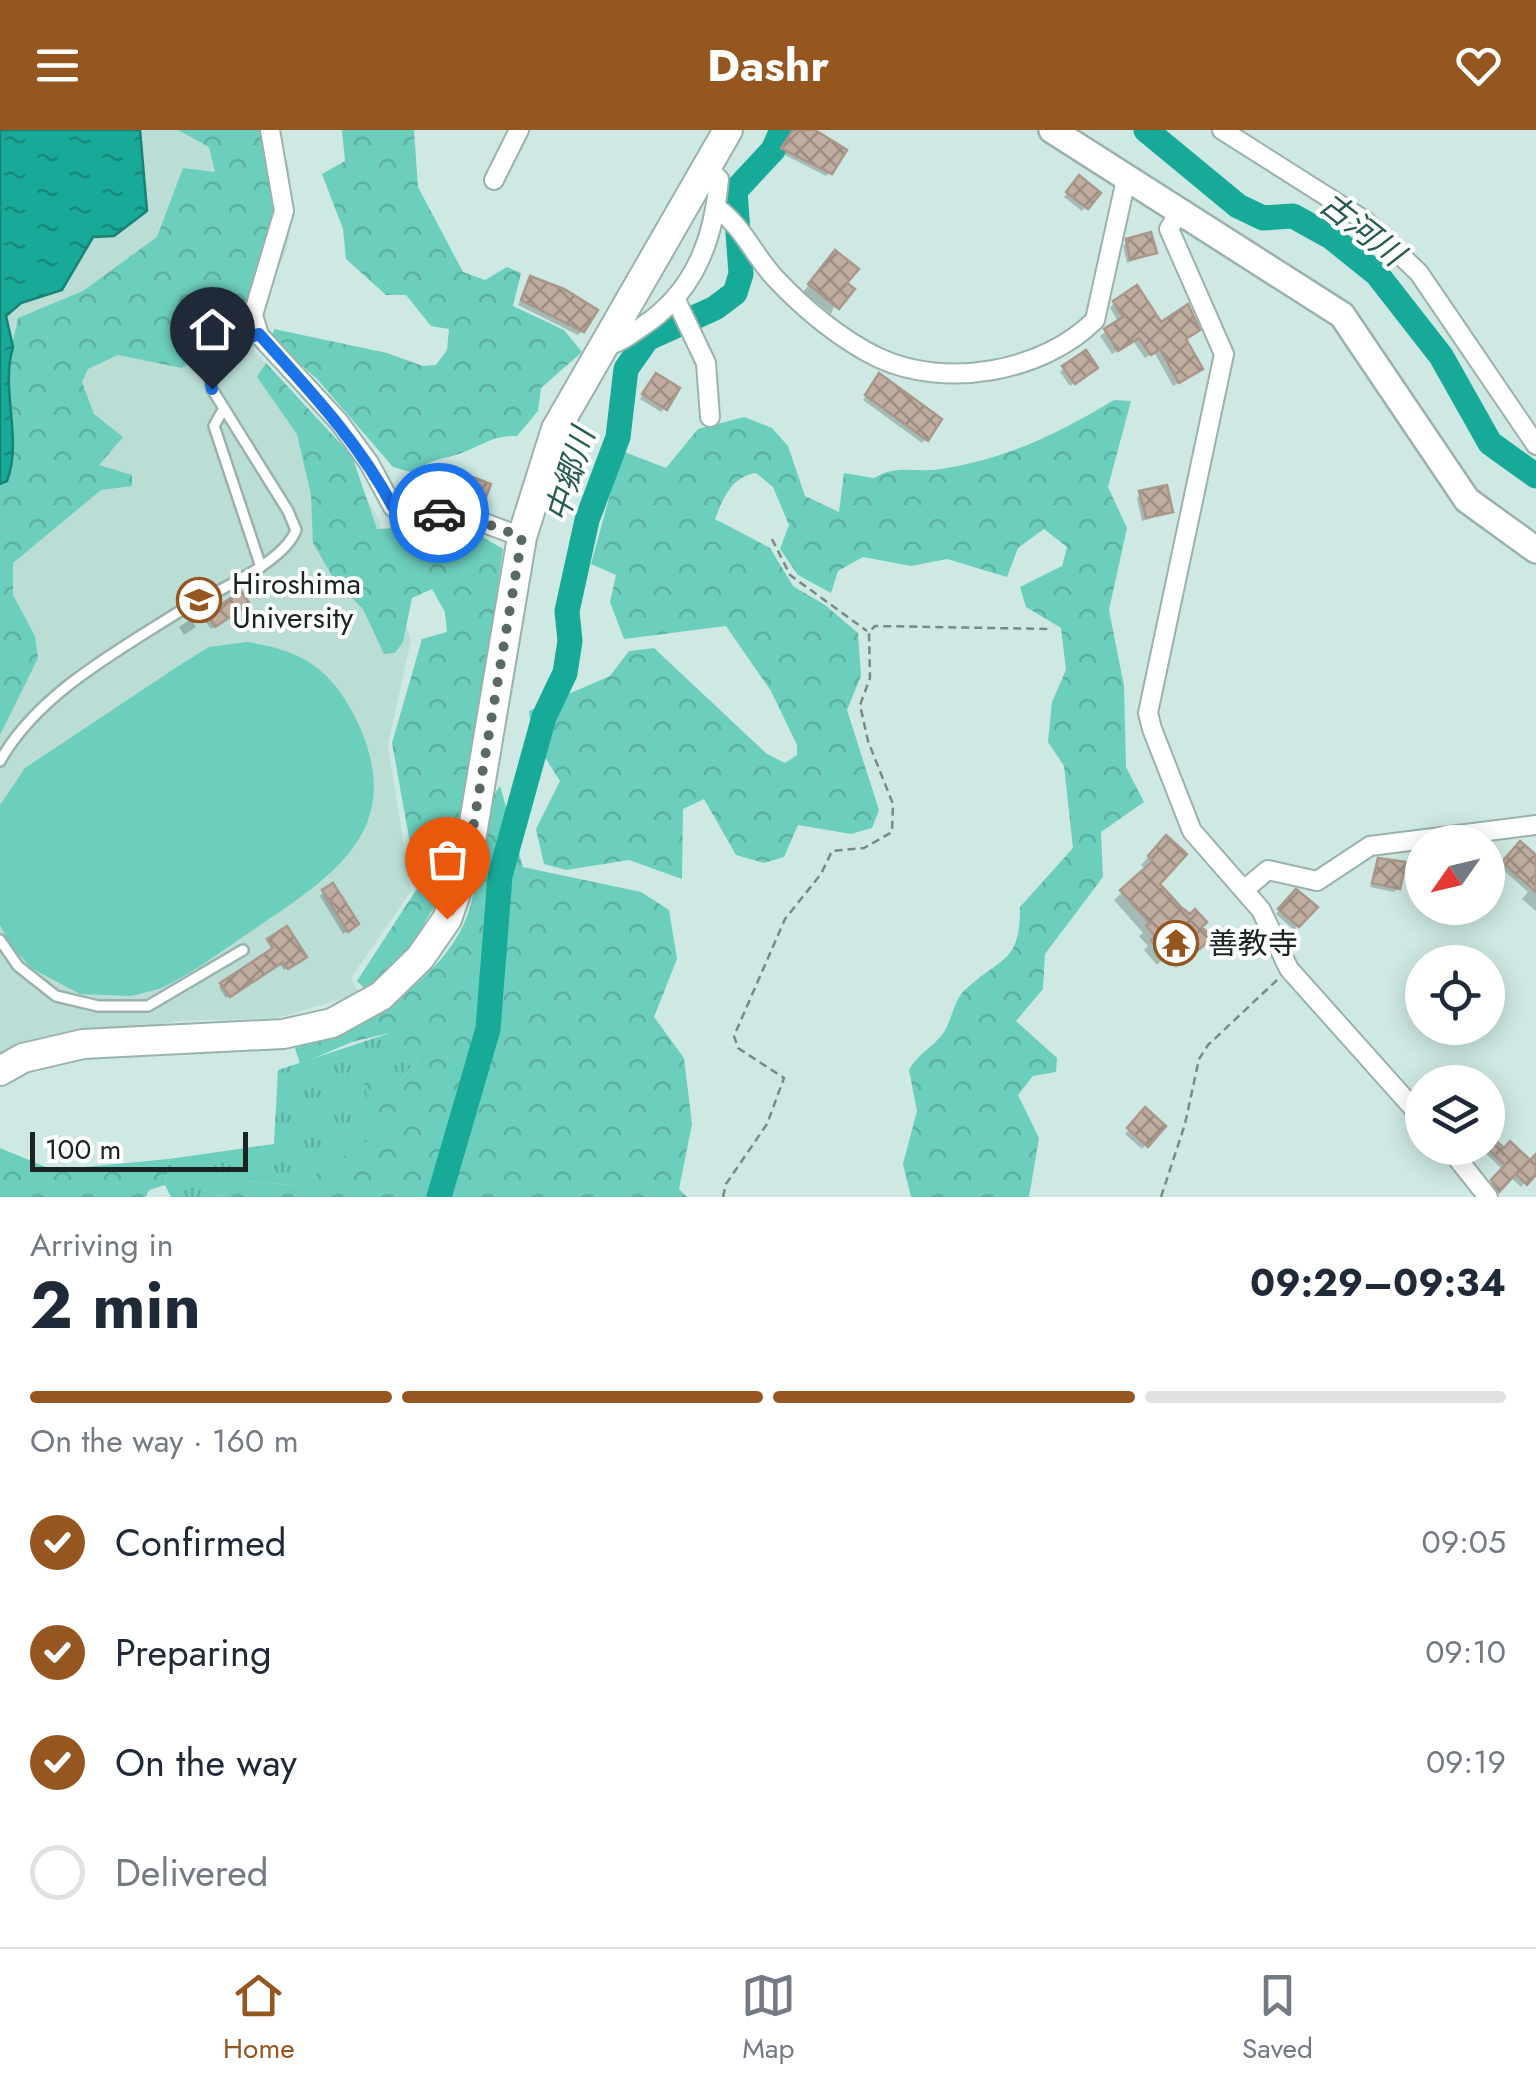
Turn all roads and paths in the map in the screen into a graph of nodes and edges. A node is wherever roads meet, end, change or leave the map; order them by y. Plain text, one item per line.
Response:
1 (270, 130) edge
2 (519, 130) edge
3 (728, 130) edge
4 (1052, 130) edge
5 (1222, 130) edge
6 (704, 166) junction
7 (1126, 175) junction
8 (494, 180) dead end
9 (1179, 212) junction
10 (729, 217) junction
11 (682, 313) junction
12 (259, 334) junction
13 (602, 347) junction
14 (224, 408) junction
15 (710, 417) dead end
16 (1535, 442) edge
17 (522, 537) junction
18 (772, 539) dead end
19 (1536, 550) edge
20 (260, 567) junction
21 (1050, 629) dead end
22 (868, 632) junction
23 (0, 761) edge
24 (1536, 825) edge
25 (1244, 890) junction
26 (0, 940) edge
27 (243, 950) dead end
28 (1288, 968) junction
29 (0, 1071) edge
30 (1405, 1099) edge
31 (1463, 1165) edge
32 (1159, 1196) edge
33 (723, 1197) edge
34 (1488, 1197) edge

1 - 12 street
2 - 8 street
3 - 6 main road
4 - 7 main road
5 - 16 street
6 - 10 street
6 - 13 main road
7 - 9 main road
7 - 10 street
9 - 19 main road
9 - 25 street
10 - 11 street
11 - 13 street
11 - 15 street
12 - 14 lane
12 - 17 street
13 - 17 main road
14 - 20 lane
14 - 20 lane
17 - 29 main road
18 - 22 path
20 - 23 lane
21 - 22 path
22 - 33 path
24 - 25 street
25 - 28 street
26 - 27 lane
28 - 30 street
28 - 32 path
31 - 34 street

